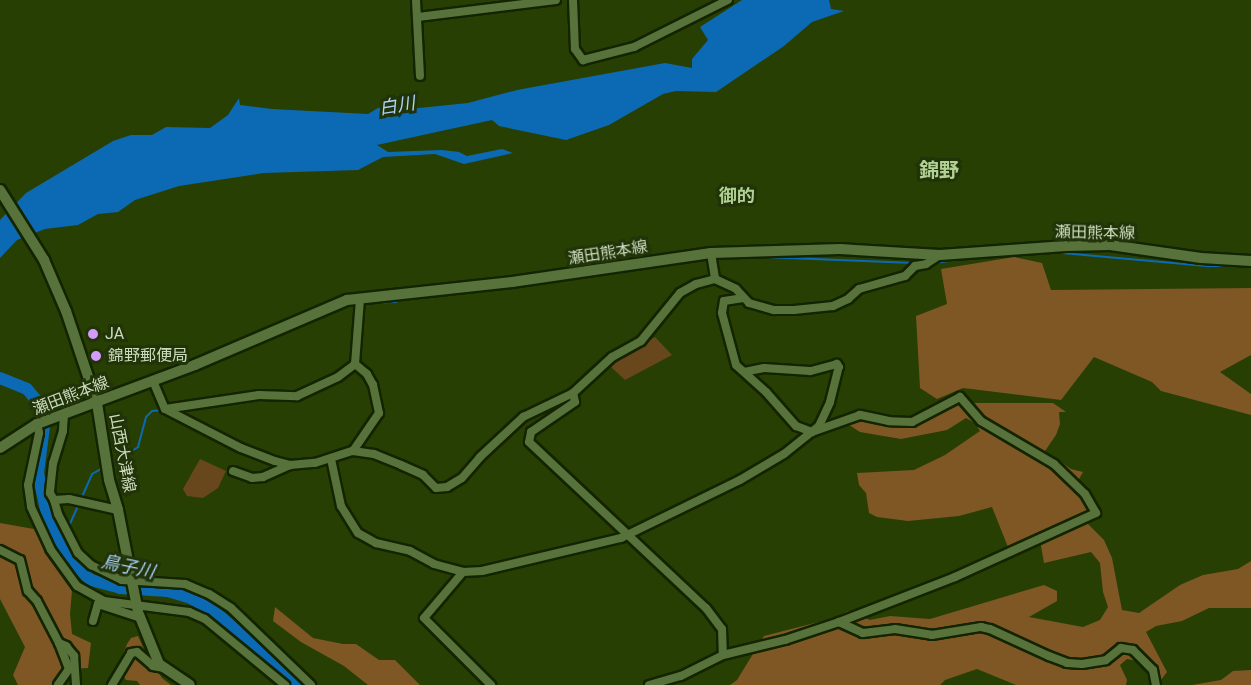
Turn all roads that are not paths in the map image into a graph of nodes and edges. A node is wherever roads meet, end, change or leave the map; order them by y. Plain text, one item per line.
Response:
1 (416, 0) edge
2 (555, 0) edge
3 (573, 0) edge
4 (728, 0) edge
5 (418, 17) junction
6 (420, 76) dead end
7 (2, 193) edge
8 (711, 253) junction
9 (940, 255) junction
10 (1251, 261) edge
11 (715, 279) junction
12 (742, 298) junction
13 (360, 299) junction
14 (355, 364) junction
15 (744, 372) junction
16 (153, 381) junction
17 (573, 393) junction
18 (97, 403) junction
19 (165, 409) junction
20 (64, 415) junction
21 (37, 424) junction
22 (812, 432) junction
23 (0, 448) edge
24 (353, 451) junction
25 (331, 459) junction
26 (290, 465) junction
27 (233, 471) dead end
28 (54, 500) junction
29 (118, 510) junction
30 (626, 535) junction
31 (0, 550) edge
32 (463, 572) junction
33 (131, 582) junction
34 (136, 605) junction
35 (141, 618) junction
36 (93, 621) dead end
37 (839, 622) junction
38 (59, 643) junction
39 (723, 655) junction
40 (165, 668) junction
41 (58, 685) edge
42 (76, 685) edge
43 (112, 685) edge
44 (190, 685) edge
45 (285, 685) edge
46 (310, 685) edge
47 (491, 685) edge
48 (649, 685) edge
49 (1156, 685) edge

1 - 5 street
2 - 5 street
3 - 4 street
5 - 6 street
7 - 18 main road, 山西大津線
8 - 9 main road, 瀬田熊本線
8 - 11 street
8 - 13 main road, 瀬田熊本線
9 - 10 main road, 瀬田熊本線
9 - 12 street
11 - 12 street
11 - 17 street
12 - 15 street
13 - 14 street
13 - 16 main road, 瀬田熊本線
14 - 19 street
14 - 24 street
15 - 22 street
15 - 22 street
16 - 18 main road, 瀬田熊本線
16 - 19 street
17 - 24 street
17 - 30 street
18 - 20 main road, 瀬田熊本線
18 - 29 main road, 山西大津線
19 - 26 street
20 - 21 main road, 瀬田熊本線
20 - 28 street
21 - 23 main road, 瀬田熊本線
21 - 34 street
22 - 30 street
22 - 37 street
24 - 25 street
25 - 26 street
25 - 32 street
26 - 27 street
28 - 29 street
28 - 33 street
29 - 33 main road, 山西大津線
30 - 32 street
30 - 39 street
31 - 38 street
32 - 47 street
33 - 34 main road, 山西大津線
33 - 46 street
34 - 35 main road, 山西大津線
34 - 45 street
35 - 36 street
35 - 40 main road, 山西大津線
37 - 39 street
37 - 49 street
38 - 41 street
38 - 42 street
39 - 48 street
40 - 43 street
40 - 44 main road, 山西大津線

